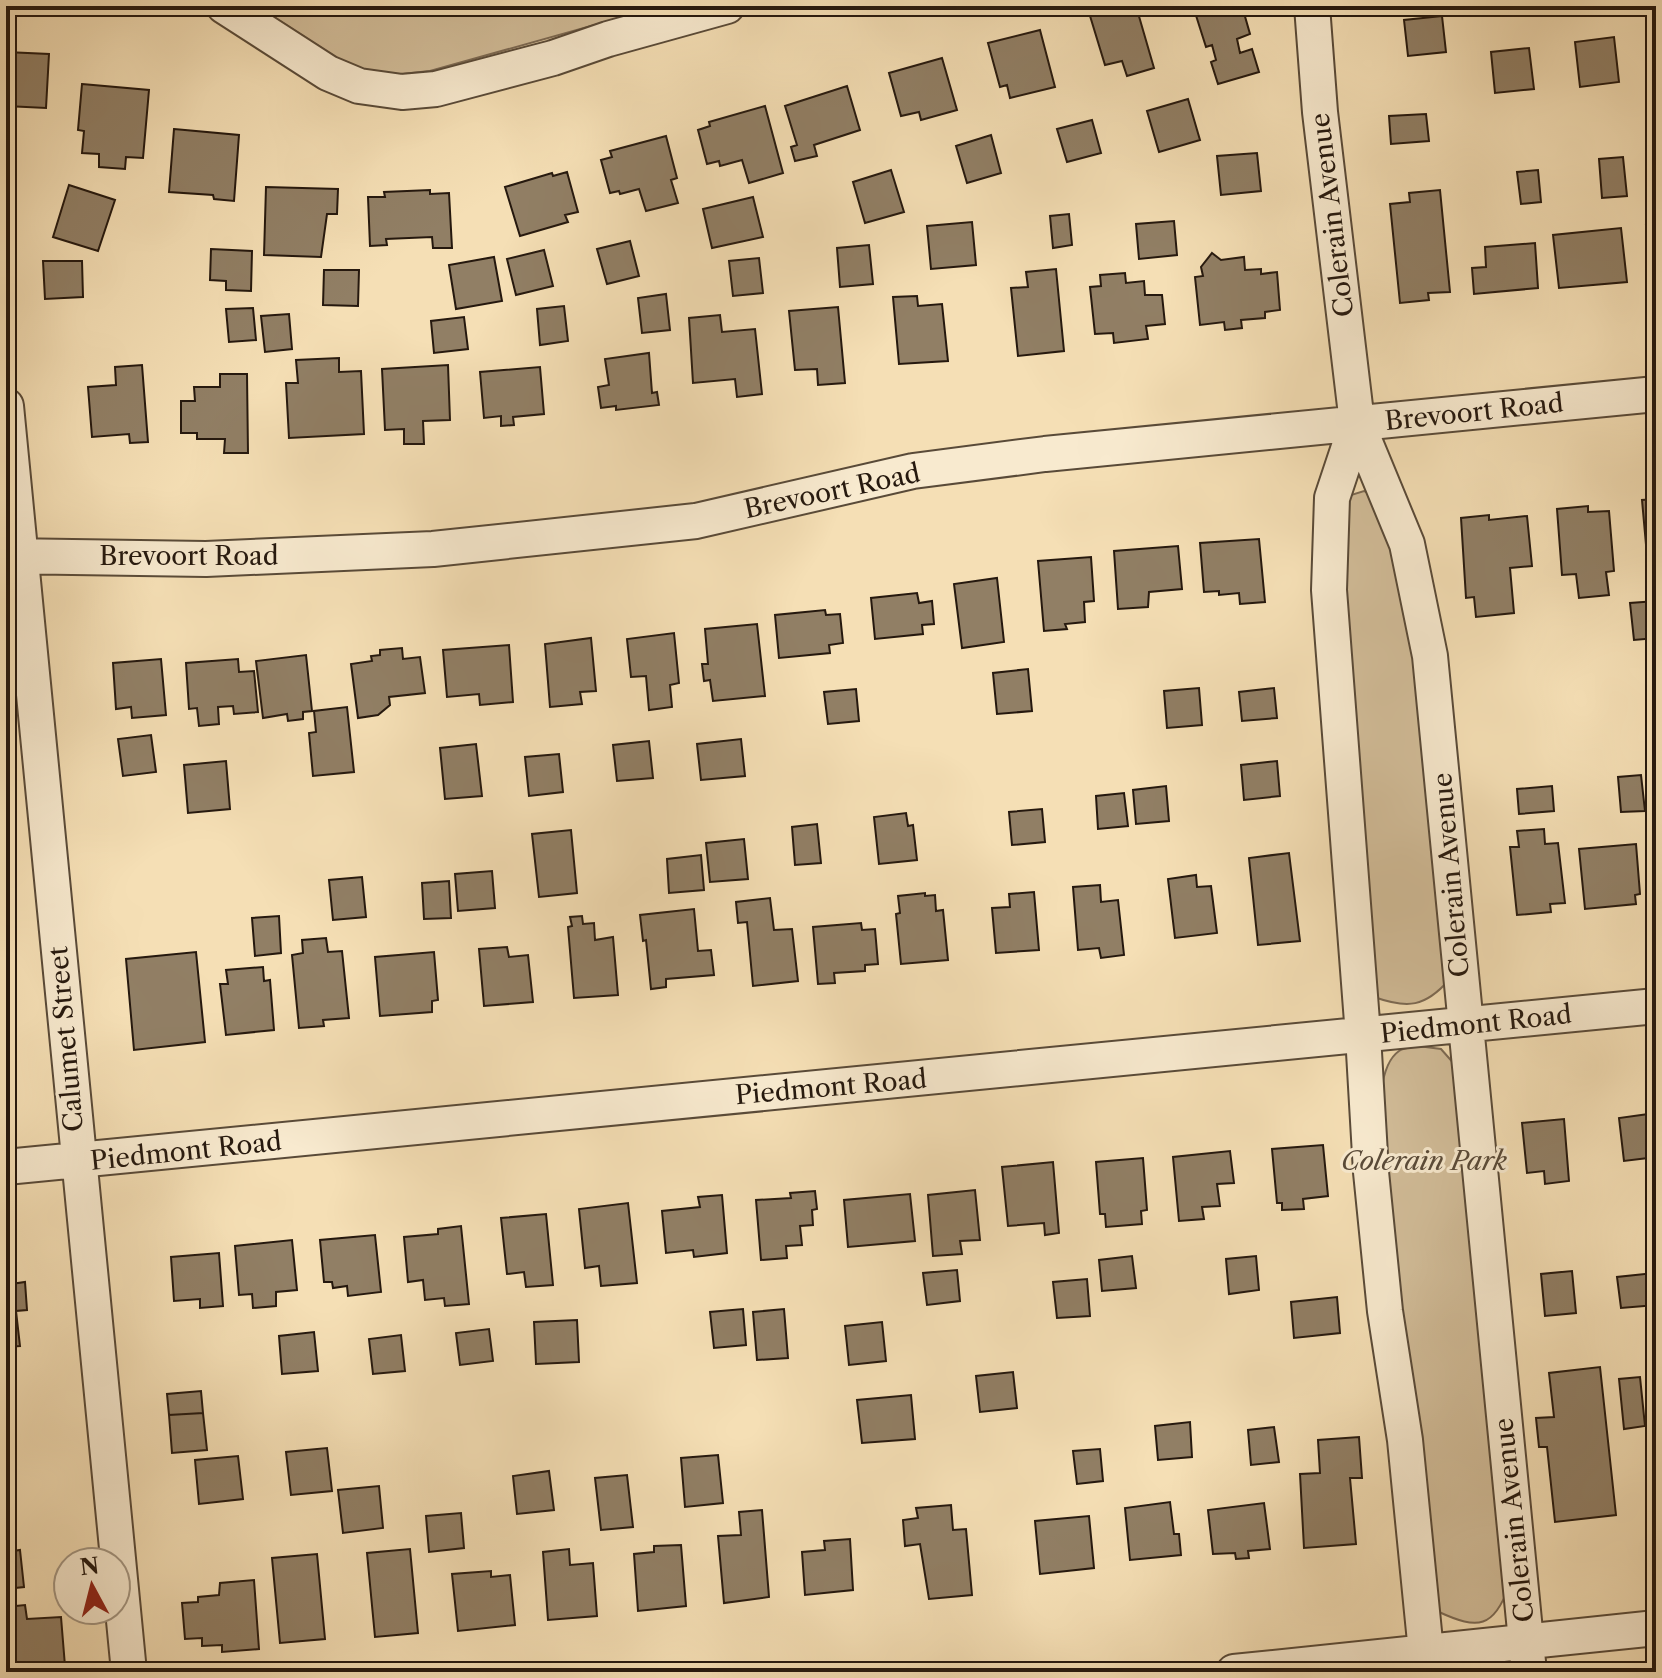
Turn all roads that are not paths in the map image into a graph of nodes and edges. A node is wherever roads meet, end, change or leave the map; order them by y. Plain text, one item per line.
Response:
1 (224, 6) edge
2 (1312, 6) edge
3 (706, 8) edge
4 (1656, 394) edge
5 (6, 406) edge
6 (1357, 423) junction
7 (13, 556) edge
8 (1656, 1006) edge
9 (1465, 1024) junction
10 (1363, 1035) junction
11 (77, 1161) junction
12 (6, 1167) edge
13 (1656, 1628) edge
14 (1528, 1656) edge
15 (1427, 1662) edge
16 (129, 1672) edge
17 (1234, 1672) edge

1 - 3 street
2 - 6 street, Colerain Avenue
4 - 6 street, Brevoort Road
5 - 7 street, Calumet Street
6 - 7 street, Brevoort Road
6 - 9 street, Colerain Avenue
6 - 10 street, Colerain Avenue
7 - 11 street, Calumet Street
8 - 9 street, Piedmont Road
9 - 10 street, Piedmont Road
9 - 14 street, Colerain Avenue
10 - 11 street, Piedmont Road
10 - 15 street, Colerain Avenue
11 - 12 street, Piedmont Road
11 - 16 street, Calumet Street
13 - 14 street
14 - 15 street
15 - 17 street

